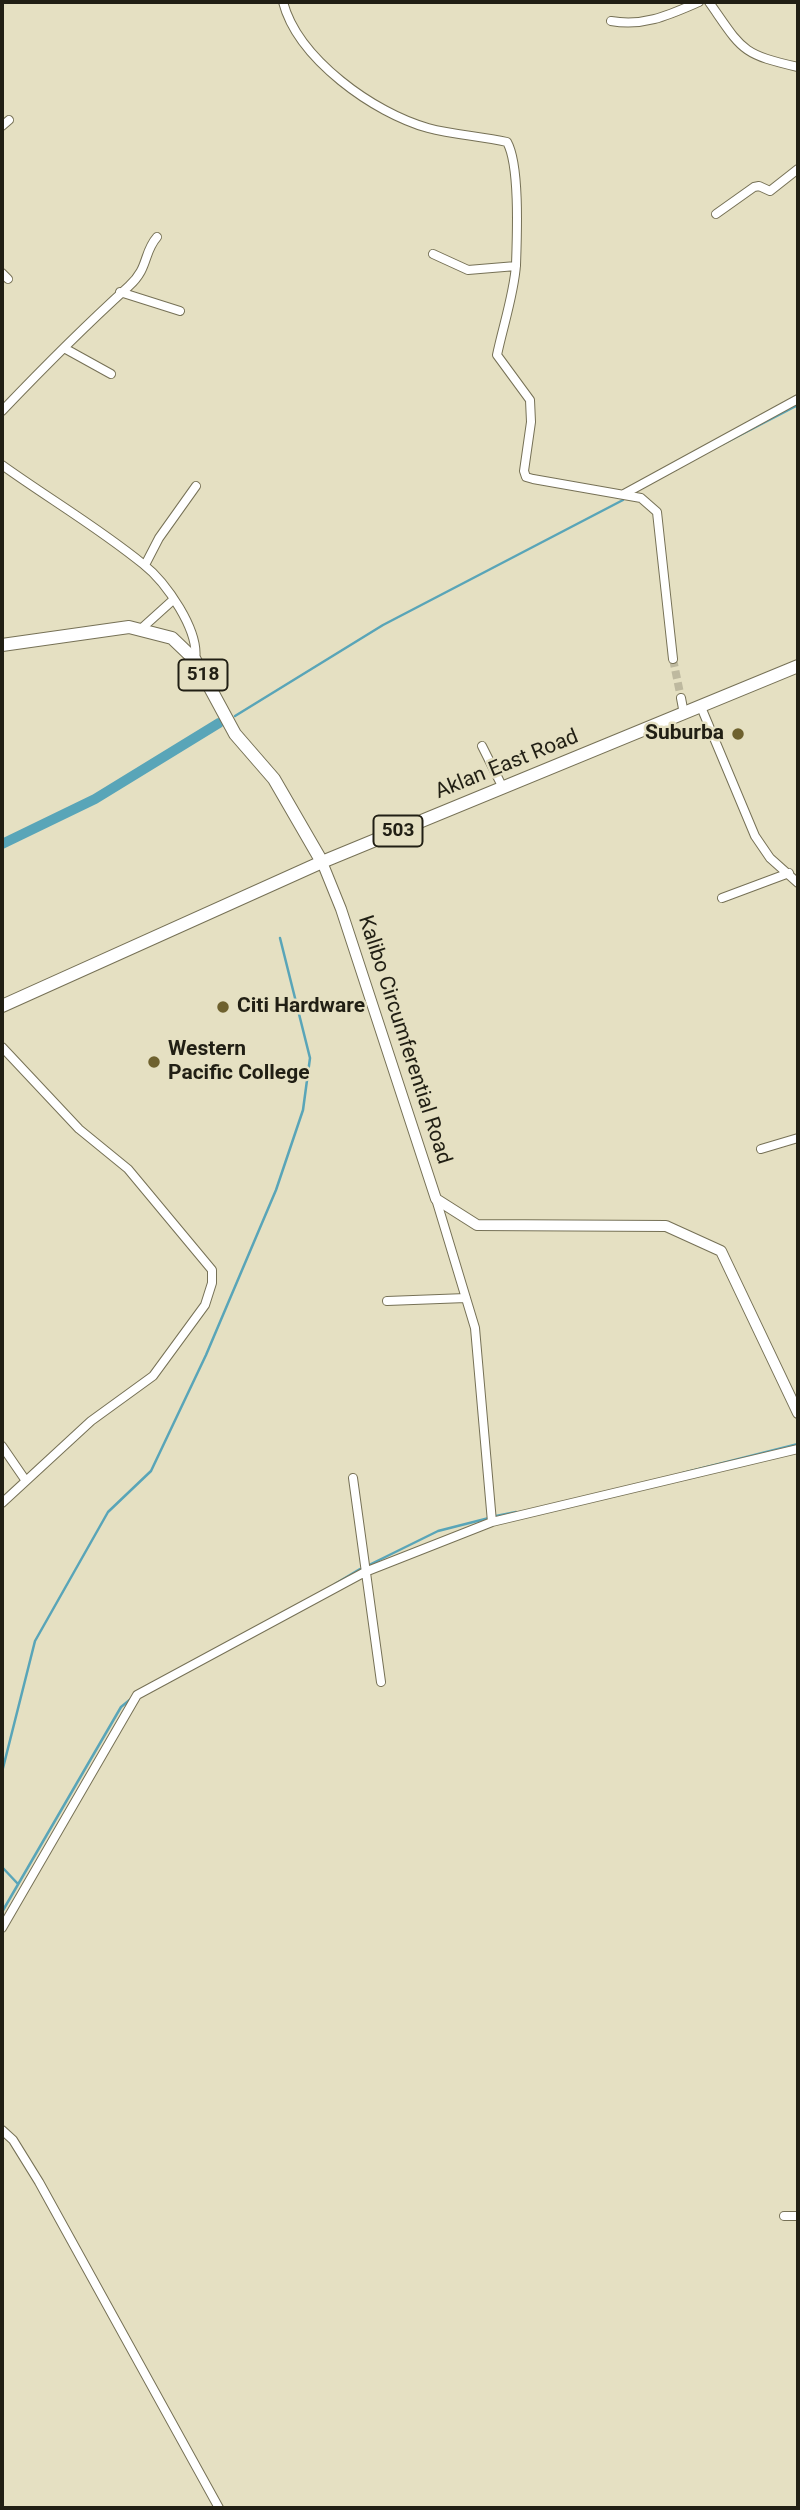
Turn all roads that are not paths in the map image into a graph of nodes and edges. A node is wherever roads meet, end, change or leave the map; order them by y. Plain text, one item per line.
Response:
1 (283, 2) edge
2 (699, 2) edge
3 (709, 2) edge
4 (611, 21) dead end
5 (798, 67) edge
6 (798, 169) edge
7 (716, 214) dead end
8 (157, 237) dead end
9 (433, 254) dead end
10 (516, 266) junction
11 (120, 292) junction
12 (180, 311) dead end
13 (64, 348) junction
14 (111, 374) dead end
15 (798, 398) edge
16 (2, 411) edge
17 (2, 465) edge
18 (196, 486) dead end
19 (624, 494) junction
20 (145, 565) junction
21 (173, 600) junction
22 (142, 628) junction
23 (2, 645) edge
24 (673, 659) tunnel mouth
25 (195, 660) junction
26 (798, 666) edge
27 (681, 698) tunnel mouth
28 (701, 707) junction
29 (684, 714) junction
30 (482, 747) dead end
31 (502, 786) junction
32 (323, 863) junction
33 (789, 873) junction
34 (798, 883) edge
35 (722, 898) dead end
36 (2, 1006) edge
37 (2, 1047) edge
38 (798, 1138) edge
39 (761, 1149) dead end
40 (436, 1199) junction
41 (466, 1298) junction
42 (387, 1301) dead end
43 (798, 1413) edge
44 (2, 1446) edge
45 (798, 1449) edge
46 (353, 1478) dead end
47 (26, 1481) junction
48 (2, 1503) edge
49 (492, 1522) junction
50 (365, 1572) junction
51 (381, 1682) dead end
52 (2, 1928) edge
53 (2, 2130) edge
54 (784, 2216) dead end
55 (798, 2216) edge
56 (219, 2508) edge

1 - 10 street
2 - 4 street
3 - 5 street
6 - 7 street
8 - 11 street
9 - 10 street
10 - 19 street
11 - 12 street
11 - 13 street
13 - 14 street
13 - 16 street
15 - 19 street
17 - 20 street
18 - 20 street
19 - 24 street
20 - 21 street
21 - 22 street
21 - 25 street
22 - 23 main road, Kalibo Circumferential Road / 518
22 - 25 main road, Kalibo Circumferential Road / 518
25 - 32 main road, Kalibo Circumferential Road / 518
26 - 28 main road, Aklan East Road / 503
27 - 29 street
28 - 29 main road, Aklan East Road / 503
28 - 33 street
29 - 31 main road, Aklan East Road / 503
30 - 31 street
31 - 32 main road, Aklan East Road / 503
32 - 36 main road, Aklan East Road / 503
32 - 40 main road, Kalibo Circumferential Road / 518
33 - 34 street
33 - 35 street
37 - 47 street
38 - 39 street
40 - 41 street
40 - 43 main road
41 - 42 street
41 - 49 street
44 - 47 street
45 - 49 street
46 - 50 street
47 - 48 street
49 - 50 street
50 - 51 street
50 - 52 street
53 - 56 street
54 - 55 street

